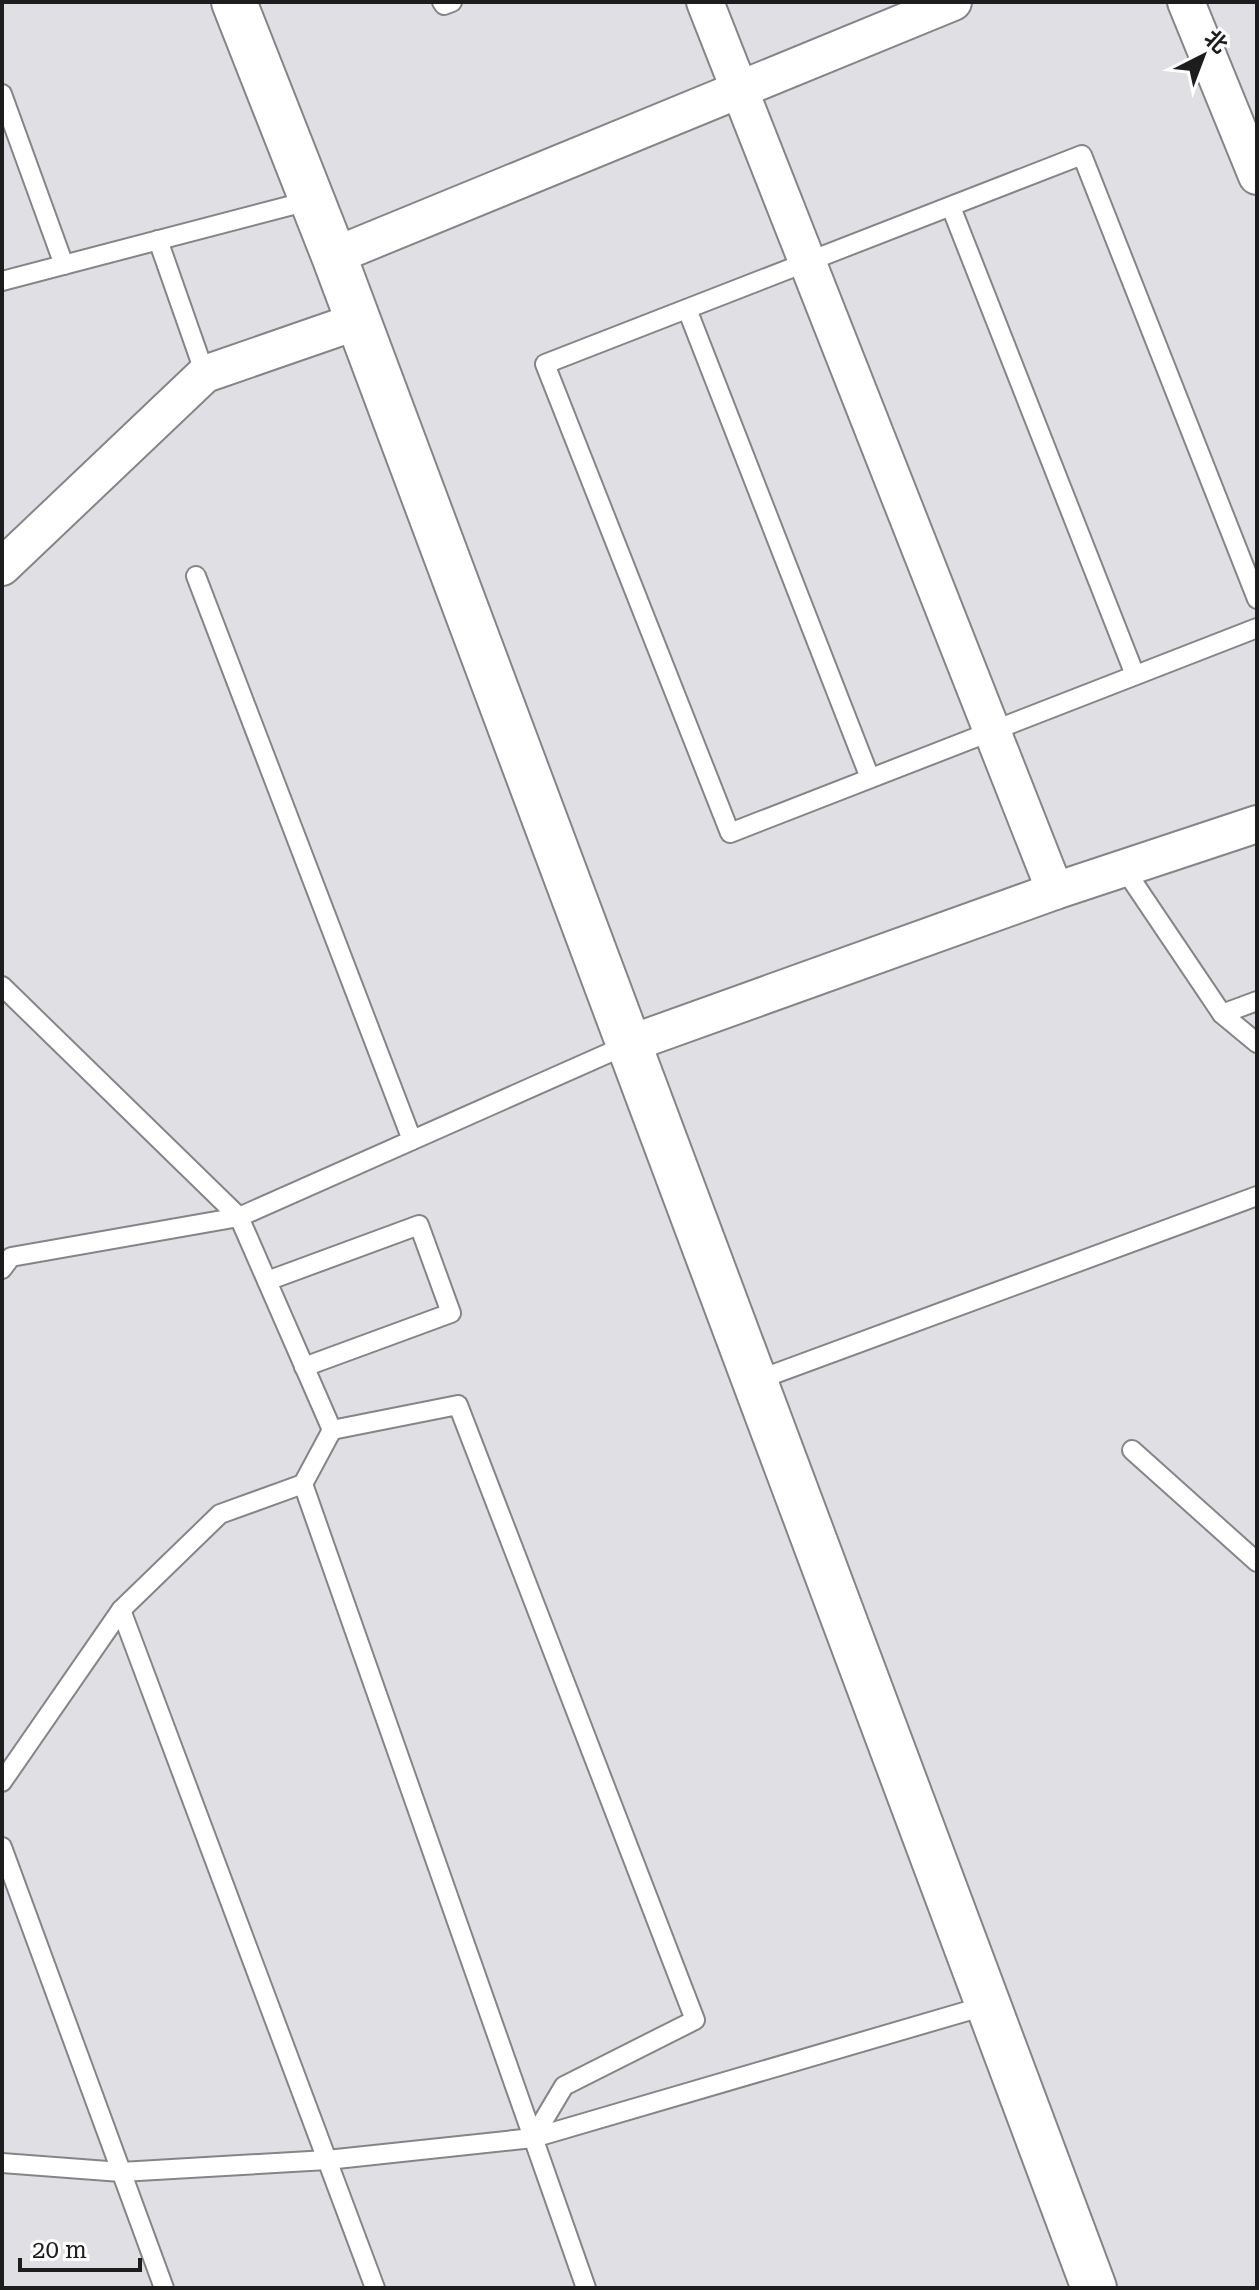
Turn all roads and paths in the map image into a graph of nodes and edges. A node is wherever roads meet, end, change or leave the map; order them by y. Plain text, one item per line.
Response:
1 (234, 2) edge
2 (442, 2) edge
3 (452, 2) edge
4 (705, 2) edge
5 (953, 2) edge
6 (1186, 2) edge
7 (739, 89) junction
8 (2, 94) edge
9 (1257, 176) edge
10 (312, 200) junction
11 (951, 207) junction
12 (158, 240) junction
13 (334, 256) junction
14 (808, 262) junction
15 (64, 265) junction
16 (2, 281) edge
17 (687, 309) junction
18 (358, 321) junction
19 (205, 374) junction
20 (2, 567) edge
21 (196, 576) dead end
22 (1257, 599) edge
23 (1257, 628) edge
24 (1135, 675) junction
25 (992, 731) junction
26 (870, 778) junction
27 (1257, 824) edge
28 (1125, 870) junction
29 (1055, 891) junction
30 (2, 986) edge
31 (1257, 1001) edge
32 (1222, 1014) junction
33 (1257, 1043) edge
34 (629, 1044) junction
35 (412, 1140) junction
36 (1257, 1196) edge
37 (239, 1217) junction
38 (5, 1258) edge
39 (267, 1281) junction
40 (304, 1367) junction
41 (755, 1381) junction
42 (332, 1430) junction
43 (1132, 1450) dead end
44 (303, 1484) junction
45 (1257, 1562) edge
46 (121, 1610) junction
47 (2, 1782) edge
48 (2, 1847) edge
49 (988, 2005) junction
50 (533, 2138) junction
51 (327, 2160) junction
52 (2, 2163) edge
53 (121, 2172) junction
54 (164, 2288) edge
55 (375, 2288) edge
56 (586, 2288) edge
57 (1094, 2288) edge

1 - 10 main road
2 - 3 lane
4 - 7 street
5 - 7 street
6 - 9 street
7 - 13 street
7 - 14 street
8 - 15 lane
10 - 12 lane
10 - 13 main road
11 - 14 lane
11 - 22 lane
11 - 24 lane
12 - 15 lane
12 - 19 lane
13 - 18 main road
14 - 17 lane
14 - 25 street
15 - 16 lane
17 - 26 lane
17 - 26 lane
18 - 19 street
18 - 34 main road
19 - 20 street
21 - 35 lane
23 - 24 lane
24 - 25 lane
25 - 26 lane
25 - 29 street
27 - 28 street
28 - 29 street
28 - 32 lane
29 - 34 street
30 - 37 lane
31 - 32 lane
32 - 33 lane
34 - 35 lane
34 - 41 main road
35 - 37 lane
36 - 41 lane
37 - 38 lane
37 - 39 lane
39 - 40 lane
39 - 40 lane
40 - 42 lane
41 - 49 main road
42 - 44 lane
42 - 50 lane
43 - 45 lane
44 - 46 lane
44 - 50 lane
46 - 47 lane
46 - 51 lane
48 - 53 lane
49 - 50 lane
49 - 57 main road
50 - 51 lane
50 - 56 lane
51 - 53 lane
51 - 55 lane
52 - 53 lane
53 - 54 lane

